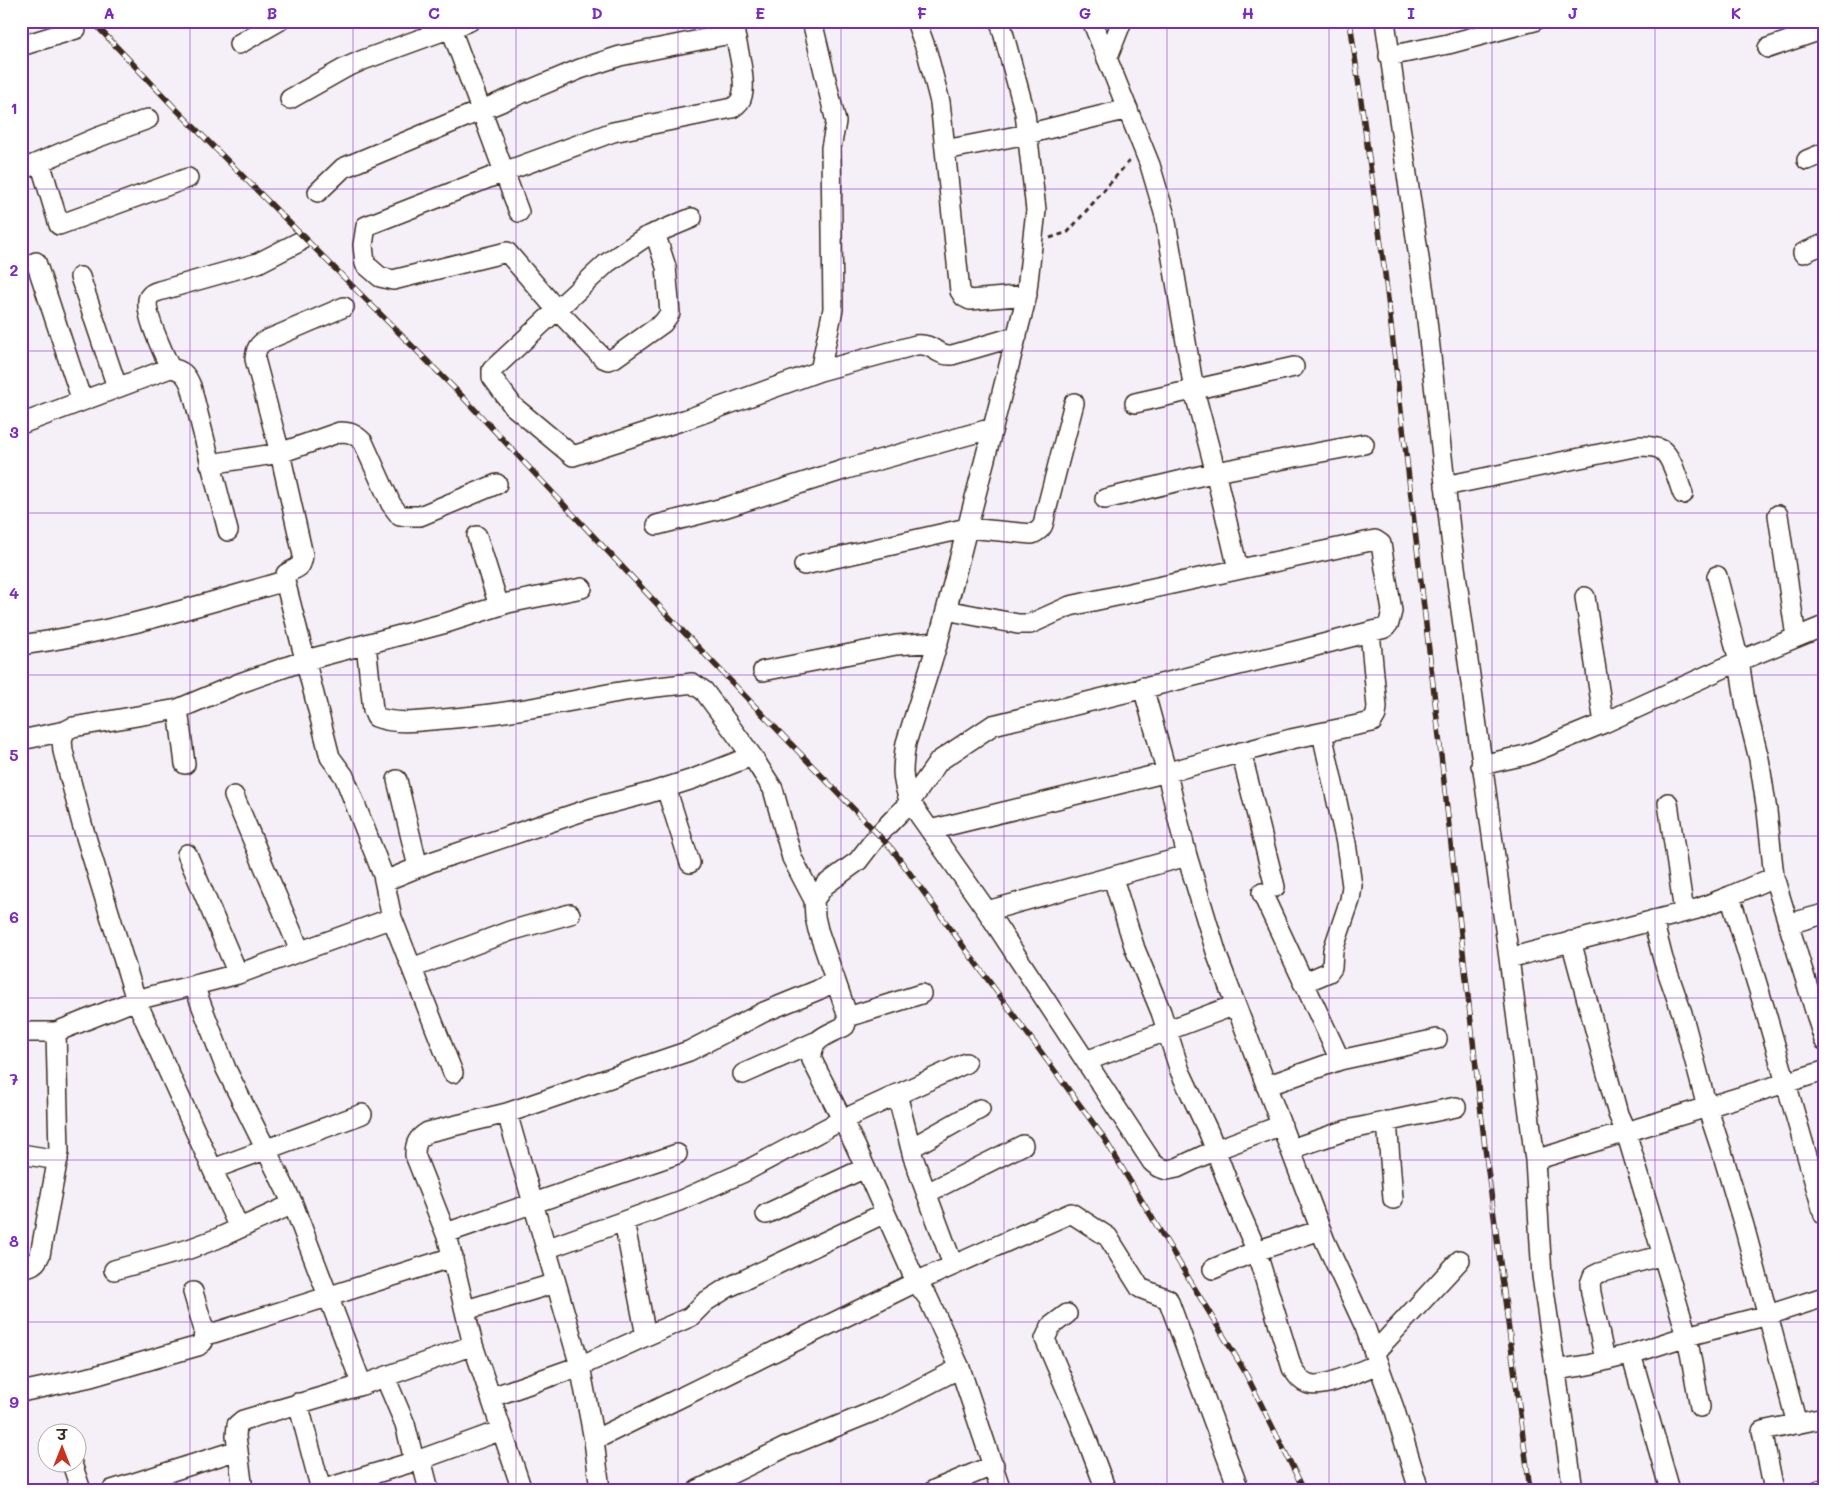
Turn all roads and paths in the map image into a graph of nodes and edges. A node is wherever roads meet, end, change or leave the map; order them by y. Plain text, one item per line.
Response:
1 (278, 21) edge
2 (470, 21) edge
3 (812, 21) edge
4 (916, 21) edge
5 (1000, 21) edge
6 (1092, 21) edge
7 (1122, 21) edge
8 (1385, 21) edge
9 (1534, 21) edge
10 (449, 25) edge
11 (733, 27) edge
12 (76, 29) dead end
13 (1824, 30) edge
14 (239, 44) dead end
15 (21, 46) edge
16 (1768, 48) dead end
17 (1390, 56) junction
18 (1107, 59) junction
19 (290, 99) dead end
20 (1128, 109) junction
21 (481, 110) junction
22 (148, 119) dead end
23 (1027, 134) junction
24 (1143, 145) junction
25 (945, 150) junction
26 (40, 162) junction
27 (21, 170) edge
28 (504, 172) junction
29 (188, 178) dead end
30 (318, 192) dead end
31 (519, 212) dead end
32 (692, 218) dead end
33 (655, 233) junction
34 (299, 242) dead end
35 (1032, 243) junction
36 (1824, 244) edge
37 (1803, 253) dead end
38 (36, 262) dead end
39 (80, 277) dead end
40 (1027, 295) junction
41 (344, 307) dead end
42 (557, 310) junction
43 (1017, 336) junction
44 (1294, 367) dead end
45 (170, 368) junction
46 (820, 371) junction
47 (117, 387) junction
48 (1194, 390) junction
49 (82, 401) junction
50 (1074, 403) dead end
51 (1135, 403) dead end
52 (21, 424) edge
53 (993, 428) junction
54 (1364, 444) dead end
55 (280, 453) junction
56 (210, 464) junction
57 (1216, 472) junction
58 (497, 484) dead end
59 (1445, 486) junction
60 (1683, 494) dead end
61 (1105, 499) dead end
62 (1778, 515) dead end
63 (657, 525) dead end
64 (967, 528) junction
65 (228, 531) dead end
66 (477, 536) dead end
67 (804, 565) dead end
68 (1238, 569) junction
69 (1717, 576) dead end
70 (285, 581) junction
71 (582, 588) dead end
72 (1585, 597) dead end
73 (499, 606) junction
74 (946, 610) junction
75 (1824, 626) edge
76 (1370, 632) junction
77 (1796, 637) junction
78 (938, 642) junction
79 (366, 644) junction
80 (21, 645) edge
81 (306, 660) junction
82 (1738, 661) junction
83 (762, 671) dead end
84 (1142, 687) junction
85 (178, 709) junction
86 (1604, 723) junction
87 (65, 731) junction
88 (1322, 733) junction
89 (21, 740) edge
90 (1241, 752) junction
91 (752, 756) junction
92 (185, 764) dead end
93 (1481, 765) junction
94 (1167, 772) junction
95 (397, 780) dead end
96 (666, 788) junction
97 (234, 796) dead end
98 (910, 802) junction
99 (1668, 803) dead end
100 (930, 830) junction
101 (187, 854) dead end
102 (1186, 856) junction
103 (690, 863) dead end
104 (418, 867) junction
105 (1774, 877) junction
106 (1113, 878) junction
107 (385, 882) junction
108 (1730, 896) junction
109 (814, 900) junction
110 (987, 911) junction
111 (1684, 912) junction
112 (570, 914) dead end
113 (1824, 914) edge
114 (392, 918) junction
115 (1653, 920) junction
116 (1788, 924) junction
117 (1571, 941) junction
118 (300, 951) junction
119 (1509, 958) junction
120 (412, 968) junction
121 (238, 974) junction
122 (835, 981) junction
123 (1303, 982) junction
124 (194, 986) junction
125 (921, 994) dead end
126 (136, 1000) junction
127 (1235, 1004) junction
128 (848, 1017) junction
129 (1166, 1030) junction
130 (21, 1032) edge
131 (56, 1032) junction
132 (1437, 1039) dead end
133 (1824, 1040) edge
134 (815, 1042) junction
135 (1340, 1060) junction
136 (1086, 1061) junction
137 (966, 1063) dead end
138 (1824, 1071) edge
139 (453, 1073) dead end
140 (743, 1074) dead end
141 (1786, 1081) junction
142 (1266, 1086) junction
143 (897, 1094) junction
144 (1456, 1107) dead end
145 (1707, 1107) junction
146 (980, 1109) dead end
147 (507, 1113) junction
148 (362, 1114) dead end
149 (842, 1120) junction
150 (1387, 1121) junction
151 (1282, 1125) junction
152 (1626, 1132) junction
153 (1023, 1145) dead end
154 (266, 1148) junction
155 (910, 1148) junction
156 (1291, 1149) junction
157 (1215, 1150) junction
158 (21, 1154) edge
159 (677, 1154) dead end
160 (58, 1160) junction
161 (1535, 1160) junction
162 (865, 1168) junction
163 (213, 1169) junction
164 (927, 1193) junction
165 (1393, 1200) dead end
166 (293, 1204) junction
167 (534, 1204) junction
168 (885, 1213) junction
169 (766, 1214) dead end
170 (1824, 1216) edge
171 (624, 1222) junction
172 (239, 1228) junction
173 (1320, 1230) junction
174 (446, 1233) junction
175 (546, 1249) junction
176 (1256, 1251) junction
177 (1663, 1256) junction
178 (453, 1257) junction
179 (1460, 1260) dead end
180 (953, 1266) junction
181 (21, 1268) edge
182 (1213, 1269) dead end
183 (114, 1270) dead end
184 (916, 1282) junction
185 (556, 1283) junction
186 (193, 1292) dead end
187 (327, 1296) junction
188 (1824, 1297) edge
189 (466, 1310) junction
190 (1066, 1314) dead end
191 (1768, 1315) junction
192 (204, 1336) junction
193 (646, 1336) junction
194 (1686, 1336) junction
195 (473, 1344) junction
196 (1631, 1354) junction
197 (1376, 1358) junction
198 (1606, 1360) junction
199 (580, 1366) junction
200 (960, 1368) junction
201 (1555, 1370) junction
202 (385, 1377) junction
203 (362, 1385) junction
204 (21, 1392) edge
205 (492, 1398) junction
206 (298, 1404) junction
207 (1700, 1407) dead end
208 (1824, 1418) edge
209 (1797, 1424) junction
210 (502, 1430) junction
211 (594, 1440) junction
212 (238, 1450) junction
213 (418, 1460) junction
214 (994, 1465) junction
215 (75, 1474) edge
216 (81, 1490) edge
217 (112, 1490) edge
218 (243, 1490) edge
219 (321, 1490) edge
220 (429, 1490) edge
221 (522, 1490) edge
222 (600, 1490) edge
223 (698, 1490) edge
224 (934, 1490) edge
225 (1001, 1490) edge
226 (1106, 1490) edge
227 (1238, 1490) edge
228 (1419, 1490) edge
229 (1573, 1490) edge
230 (1670, 1490) edge
231 (1774, 1490) edge

1 - 14 street
2 - 10 street
3 - 46 street
4 - 25 street
5 - 23 street
6 - 18 street
7 - 18 street
8 - 17 street
9 - 17 street
10 - 19 street
10 - 21 street
11 - 21 street
11 - 28 street
12 - 15 street
13 - 16 street
17 - 59 street
18 - 20 street
20 - 23 street
20 - 24 street
21 - 28 street
21 - 30 street
22 - 26 street
23 - 25 street
23 - 35 street
24 - 35 path
24 - 48 street
25 - 40 street
26 - 27 street
26 - 29 street
28 - 31 street
28 - 42 street
32 - 33 street
33 - 42 street
33 - 42 street
34 - 45 street
35 - 40 street
36 - 37 street
38 - 49 street
39 - 47 street
40 - 43 street
41 - 55 street
42 - 46 street
43 - 46 street
43 - 53 street
44 - 48 street
45 - 47 street
45 - 56 street
47 - 49 street
48 - 51 street
48 - 57 street
49 - 52 street
50 - 64 street
53 - 63 street
53 - 64 street
54 - 57 street
55 - 56 street
55 - 58 street
55 - 70 street
56 - 65 street
57 - 61 street
57 - 68 street
59 - 60 street
59 - 93 street
62 - 77 street
64 - 67 street
64 - 74 street
66 - 73 street
68 - 74 street
68 - 76 street
69 - 82 street
70 - 80 street
70 - 81 street
71 - 73 street
72 - 86 street
73 - 79 street
74 - 78 street
75 - 77 street
76 - 84 street
76 - 88 street
77 - 82 street
78 - 83 street
78 - 98 street
79 - 81 street
79 - 91 street
81 - 85 street
81 - 107 street
82 - 86 street
82 - 105 street
84 - 94 street
84 - 98 street
85 - 87 street
85 - 92 street
86 - 93 street
87 - 89 street
87 - 126 street
88 - 90 street
88 - 123 street
90 - 94 street
90 - 123 street
91 - 96 street
91 - 109 street
93 - 119 street
94 - 100 street
94 - 102 street
95 - 104 street
96 - 103 street
96 - 104 street
97 - 118 street
98 - 100 street
98 - 109 street
99 - 111 street
100 - 110 street
101 - 121 street
102 - 106 street
102 - 127 street
104 - 107 street
105 - 108 street
105 - 116 street
106 - 110 street
106 - 129 street
107 - 114 street
108 - 111 street
108 - 141 street
109 - 122 street
110 - 136 street
111 - 115 street
112 - 120 street
113 - 116 street
114 - 118 street
114 - 120 street
115 - 117 street
115 - 145 street
116 - 133 street
117 - 119 street
117 - 152 street
118 - 121 street
119 - 161 street
120 - 139 street
121 - 124 street
122 - 128 street
122 - 147 street
123 - 135 street
124 - 126 street
124 - 154 street
125 - 128 street
126 - 131 street
126 - 163 street
127 - 129 street
127 - 142 street
128 - 134 street
129 - 136 street
129 - 157 street
130 - 131 street
131 - 160 street
132 - 135 street
134 - 140 street
134 - 149 street
135 - 142 street
136 - 157 street
137 - 143 street
138 - 141 street
141 - 145 street
141 - 170 street
142 - 151 street
143 - 149 street
143 - 155 street
144 - 150 street
145 - 152 street
145 - 191 street
146 - 155 street
147 - 167 street
147 - 174 street
148 - 154 street
149 - 162 street
149 - 171 street
150 - 156 street
150 - 165 street
151 - 156 street
151 - 157 street
152 - 161 street
152 - 177 street
153 - 164 street
154 - 163 street
154 - 166 street
155 - 164 street
156 - 173 street
157 - 176 street
158 - 160 street
159 - 167 street
160 - 181 street
161 - 201 street
162 - 168 street
162 - 169 street
163 - 172 street
164 - 180 street
166 - 172 street
166 - 187 street
167 - 174 street
167 - 175 street
168 - 184 street
168 - 193 street
171 - 175 street
171 - 193 street
172 - 183 street
173 - 176 street
173 - 197 street
174 - 178 street
175 - 185 street
176 - 182 street
176 - 197 street
177 - 194 street
177 - 198 street
178 - 187 street
178 - 189 street
179 - 197 street
180 - 184 street
180 - 227 street
184 - 200 street
184 - 211 street
185 - 189 street
185 - 199 street
186 - 192 street
187 - 192 street
187 - 203 street
188 - 191 street
189 - 195 street
190 - 226 street
191 - 194 street
191 - 209 street
192 - 204 street
193 - 199 street
194 - 196 street
194 - 207 street
195 - 202 street
195 - 205 street
196 - 198 street
196 - 230 street
197 - 228 street
198 - 201 street
199 - 205 street
199 - 211 street
200 - 214 street
200 - 223 street
201 - 229 street
202 - 203 street
202 - 213 street
203 - 206 street
205 - 210 street
206 - 212 street
206 - 219 street
208 - 209 street
209 - 231 street
210 - 213 street
210 - 221 street
211 - 222 street
212 - 217 street
212 - 218 street
213 - 219 street
213 - 220 street
214 - 224 street
214 - 225 street
215 - 216 street

